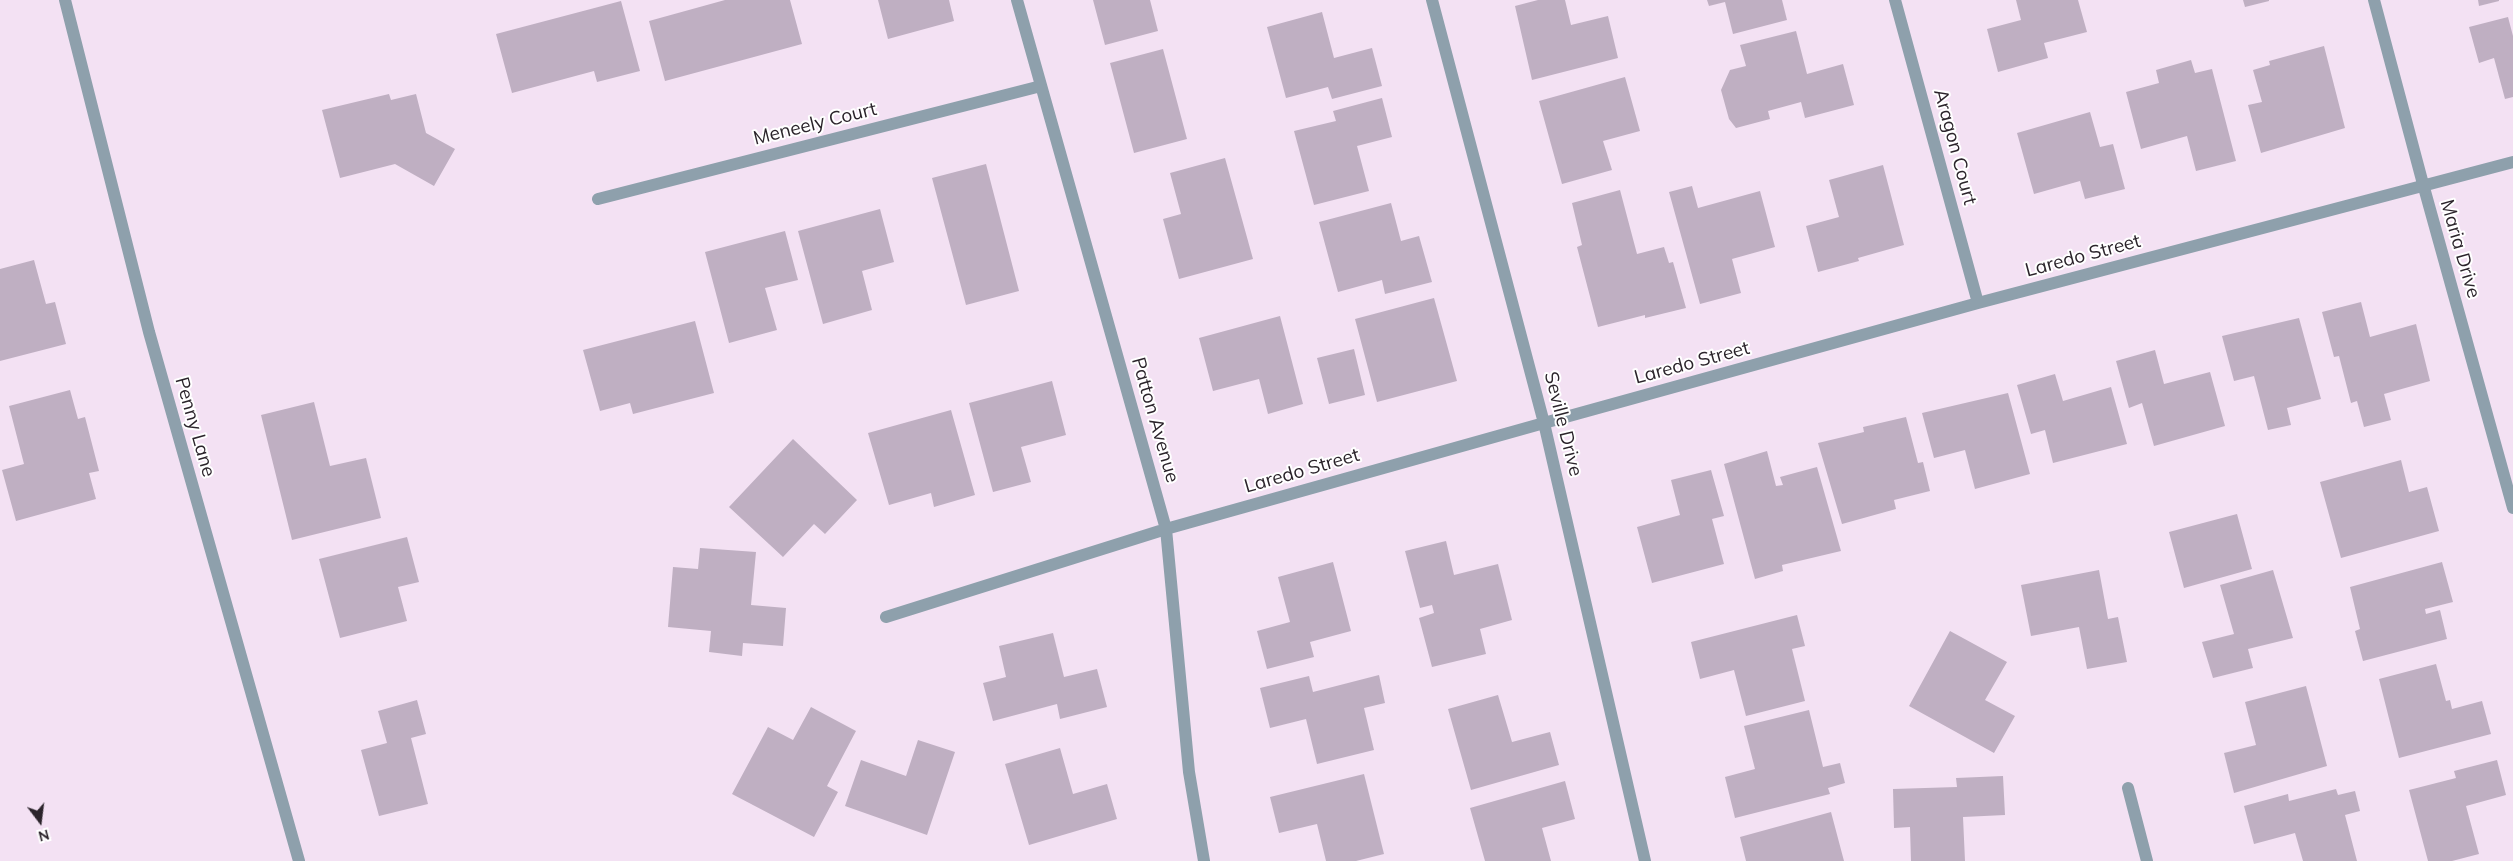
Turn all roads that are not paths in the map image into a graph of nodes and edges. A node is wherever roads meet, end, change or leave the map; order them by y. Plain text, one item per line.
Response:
1 (65, 0) edge
2 (1017, 0) edge
3 (1432, 0) edge
4 (1895, 0) edge
5 (2374, 0) edge
6 (1040, 86) junction
7 (2513, 162) edge
8 (2423, 184) junction
9 (598, 199) dead end
10 (1978, 304) junction
11 (1544, 423) junction
12 (2513, 508) edge
13 (1166, 529) junction
14 (886, 617) dead end
15 (2128, 788) dead end
16 (299, 861) edge
17 (1204, 861) edge
18 (1645, 861) edge
19 (2147, 861) edge

1 - 16 street, Penny Lane
2 - 6 street, Patton Avenue
3 - 11 street, Seville Drive
4 - 10 street, Aragon Court
5 - 8 street, Maria Drive
6 - 9 street, Meneely Court
6 - 13 street, Patton Avenue
7 - 8 street, Laredo Street
8 - 10 street, Laredo Street
8 - 12 street, Maria Drive
10 - 11 street, Laredo Street
11 - 13 street, Laredo Street
11 - 18 street, Seville Drive
13 - 14 street, Laredo Street
13 - 17 street, Patton Avenue
15 - 19 street

